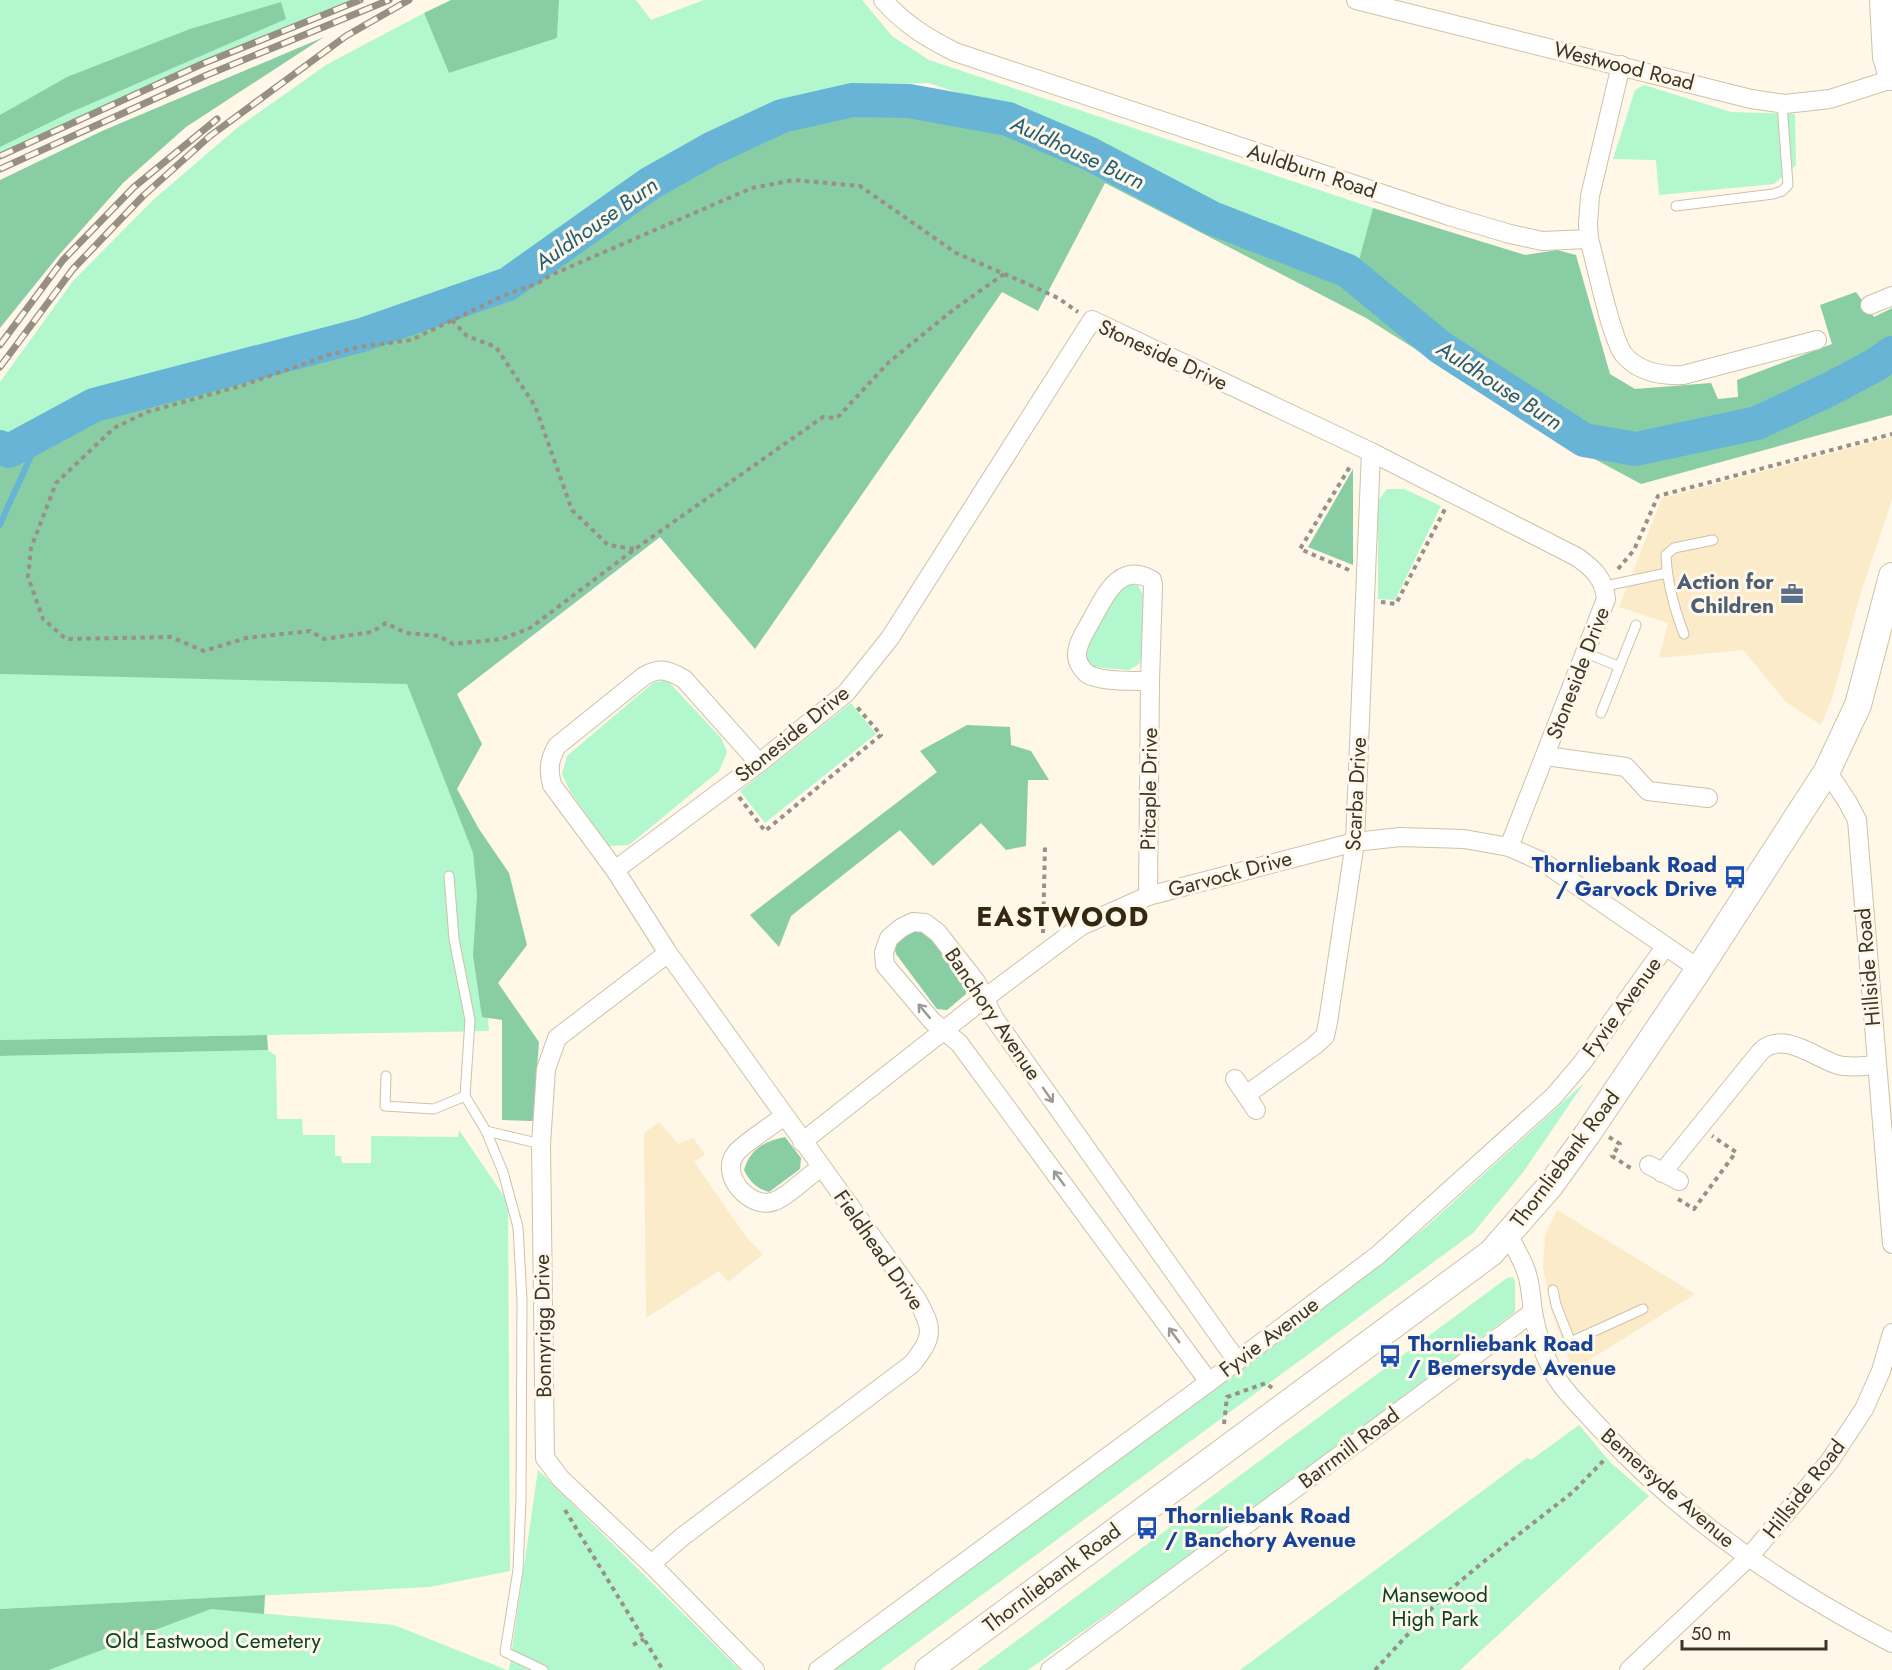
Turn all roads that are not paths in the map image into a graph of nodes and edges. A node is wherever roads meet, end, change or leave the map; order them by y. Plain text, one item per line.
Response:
1 (883, 0) edge
2 (1356, 0) edge
3 (1883, 0) edge
4 (1621, 65) junction
5 (1892, 78) edge
6 (1782, 104) junction
7 (1676, 206) dead end
8 (1589, 240) junction
9 (1892, 296) edge
10 (1870, 305) dead end
11 (1817, 340) dead end
12 (1365, 450) junction
13 (1713, 540) dead end
14 (1667, 573) junction
15 (1892, 576) edge
16 (1605, 586) junction
17 (1636, 625) dead end
18 (1684, 634) dead end
19 (1883, 646) edge
20 (1586, 653) junction
21 (1618, 666) junction
22 (1150, 681) junction
23 (1600, 713) dead end
24 (1546, 756) junction
25 (759, 763) junction
26 (1827, 771) junction
27 (1708, 798) dead end
28 (1355, 842) junction
29 (1509, 847) junction
30 (615, 870) junction
31 (450, 876) dead end
32 (1148, 896) junction
33 (1665, 947) junction
34 (668, 953) junction
35 (1699, 969) junction
36 (985, 998) junction
37 (944, 1031) junction
38 (1876, 1065) junction
39 (386, 1076) dead end
40 (1235, 1079) dead end
41 (465, 1096) junction
42 (784, 1116) junction
43 (486, 1131) junction
44 (802, 1142) junction
45 (541, 1144) junction
46 (820, 1168) junction
47 (1679, 1181) dead end
48 (1508, 1234) junction
49 (1892, 1244) edge
50 (1553, 1290) dead end
51 (1643, 1309) dead end
52 (1533, 1312) junction
53 (1892, 1333) edge
54 (1571, 1343) junction
55 (1545, 1353) junction
56 (1237, 1361) junction
57 (1209, 1383) junction
58 (1749, 1557) junction
59 (651, 1564) junction
60 (1892, 1643) edge
61 (543, 1670) edge
62 (755, 1670) edge
63 (818, 1670) edge
64 (928, 1670) edge
65 (1050, 1670) edge
66 (1629, 1670) edge

1 - 8 street, Auldburn Road
2 - 4 street, Westwood Road
3 - 5 main road
4 - 6 street, Westwood Road
4 - 8 street
5 - 6 street, Westwood Road
6 - 7 lane
8 - 11 street
9 - 10 street
12 - 16 street, Stoneside Drive
12 - 25 street, Stoneside Drive
12 - 28 street, Scarba Drive
13 - 14 lane
14 - 16 lane
14 - 18 lane
15 - 19 main road, Thornliebank Road
16 - 20 street, Stoneside Drive
17 - 21 lane
19 - 26 main road, Thornliebank Road
20 - 21 lane
20 - 24 street, Stoneside Drive
21 - 23 lane
22 - 22 street, Pitcaple Drive
22 - 32 street, Pitcaple Drive
24 - 27 street
24 - 29 street, Stoneside Drive
25 - 30 street, Stoneside Drive
25 - 30 street, Fieldhead Drive
26 - 35 main road, Thornliebank Road
26 - 38 street, Hillside Road
28 - 29 street, Garvock Drive
28 - 32 street, Garvock Drive
28 - 40 street, Scarba Drive
29 - 33 street, Garvock Drive
30 - 34 street, Fieldhead Drive
31 - 41 lane
32 - 36 street, Garvock Drive
33 - 35 street, Garvock Drive
33 - 56 street, Fyvie Avenue
34 - 42 street, Fieldhead Drive
34 - 45 street, Bonnyrigg Drive
35 - 48 main road, Thornliebank Road
36 - 37 street, Garvock Drive
37 -> 36 street, Banchory Avenue
36 -> 56 street, Banchory Avenue
37 - 44 street, Garvock Drive
57 -> 37 street, Banchory Avenue
38 - 47 street
38 - 49 street, Hillside Road
39 - 41 lane
41 - 43 lane
42 - 44 street, Fieldhead Drive
42 - 46 street
43 - 45 lane
43 - 61 lane
44 - 46 street, Fieldhead Drive
45 - 59 street, Bonnyrigg Drive
46 - 59 street, Fieldhead Drive
48 - 52 street, Bemersyde Avenue
48 - 64 main road, Thornliebank Road
50 - 54 lane
51 - 54 lane
52 - 55 street, Bemersyde Avenue
52 - 65 street, Barrmill Road
53 - 58 street, Hillside Road
54 - 55 lane
55 - 58 street, Bemersyde Avenue
56 - 57 street, Fyvie Avenue
57 - 63 street, Fyvie Avenue
58 - 60 street, Bemersyde Avenue
58 - 66 street, Hillside Road
59 - 62 street, Bonnyrigg Drive

